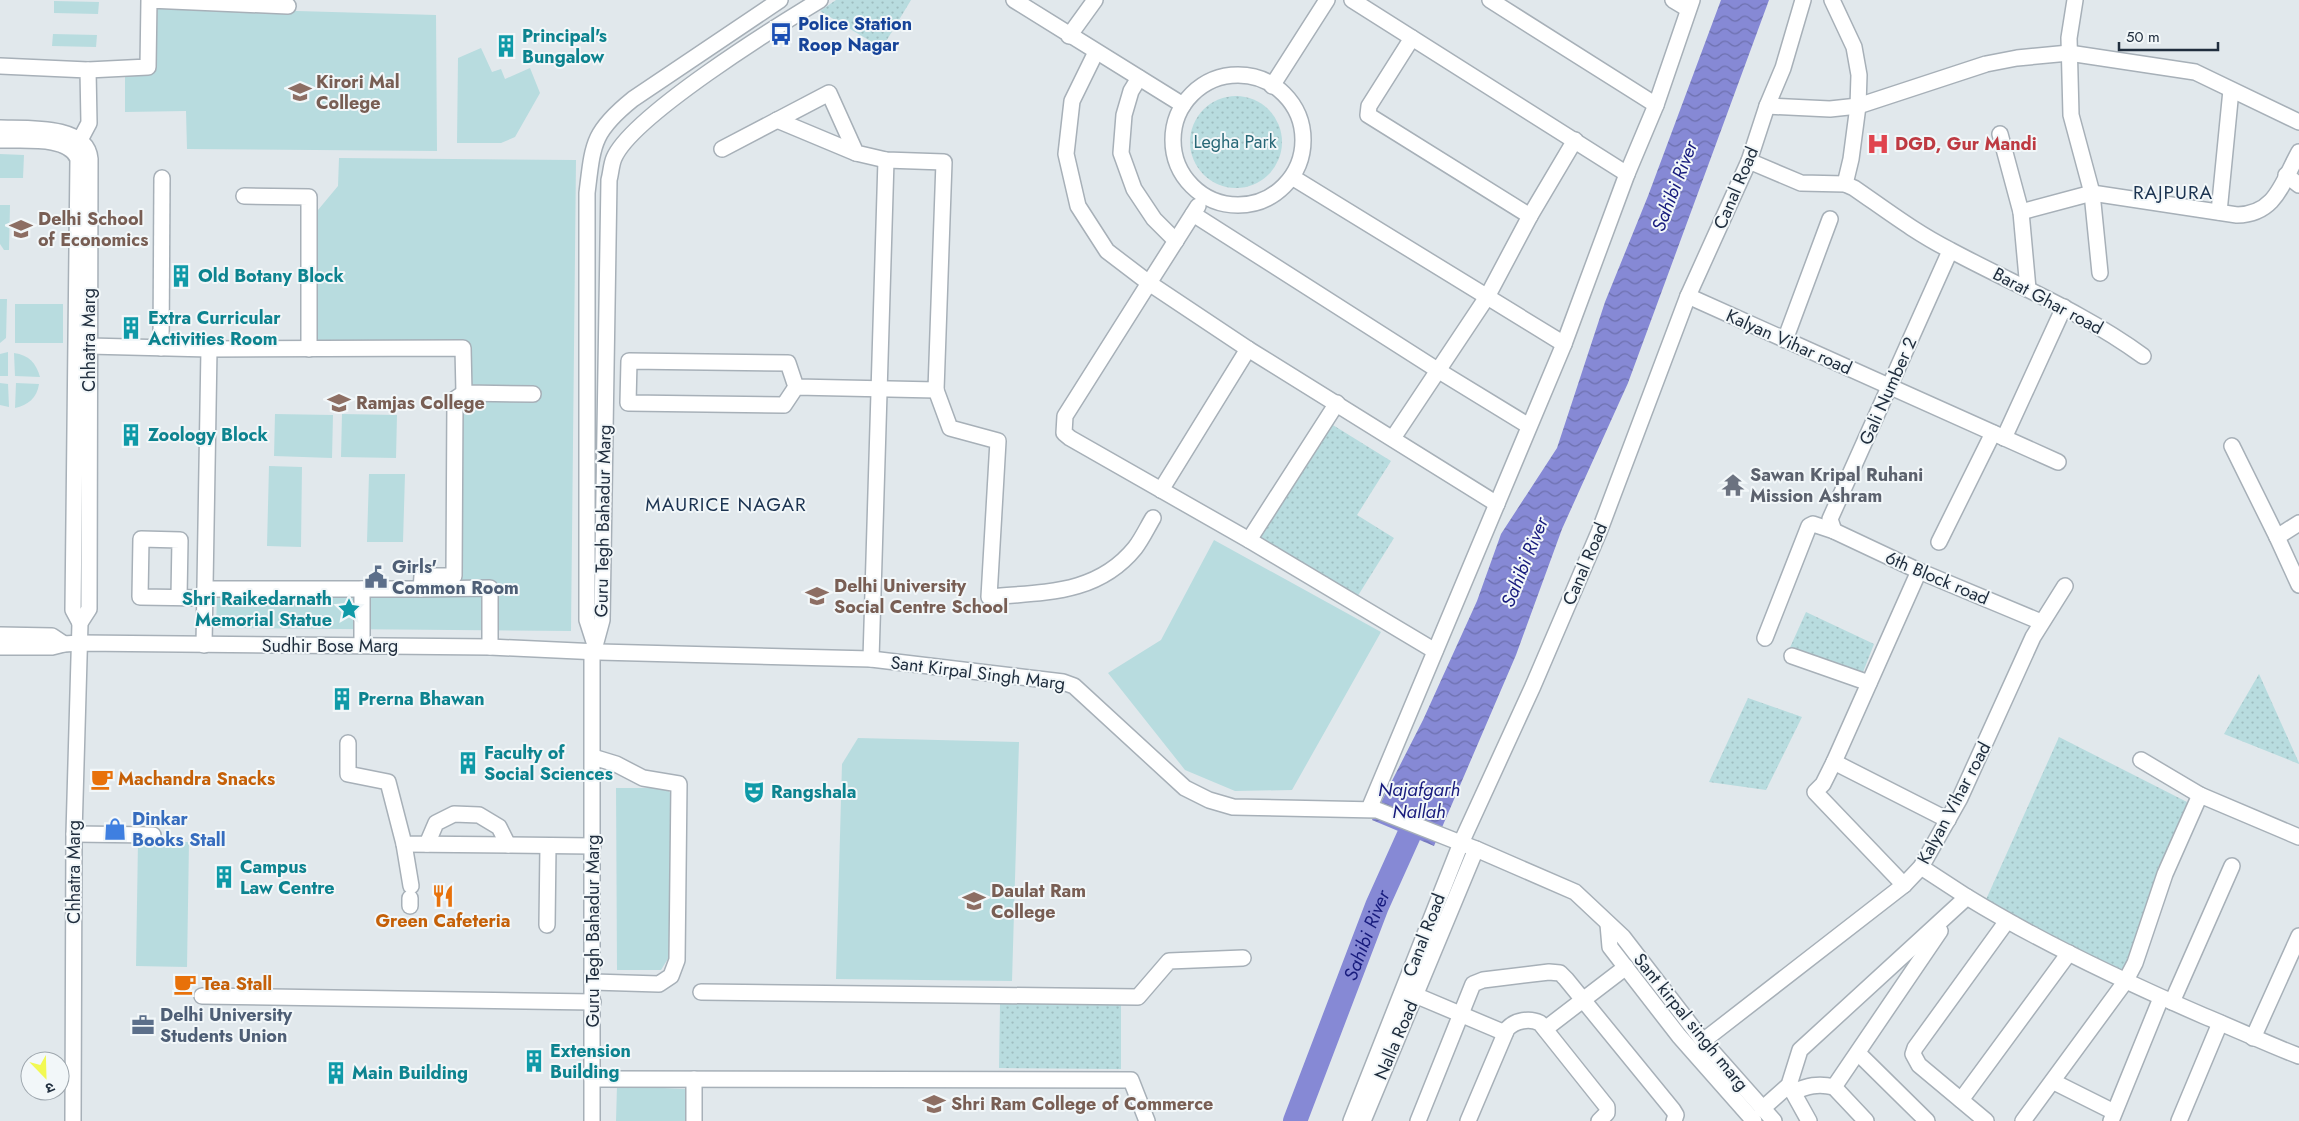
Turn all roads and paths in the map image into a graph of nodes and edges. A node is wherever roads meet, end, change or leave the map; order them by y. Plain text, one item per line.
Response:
1 (780, 0) edge
2 (820, 0) edge
3 (1014, 0) edge
4 (1095, 0) edge
5 (1327, 0) edge
6 (1352, 0) edge
7 (1490, 0) edge
8 (1673, 0) edge
9 (1803, 0) edge
10 (1832, 0) edge
11 (2075, 0) edge
12 (1690, 4) edge
13 (288, 6) dead end
14 (1069, 36) junction
15 (1412, 38) junction
16 (1096, 52) junction
17 (2069, 53) junction
18 (0, 66) edge
19 (88, 70) junction
20 (1139, 78) junction
21 (1272, 86) junction
22 (2230, 90) junction
23 (1183, 105) junction
24 (1656, 105) junction
25 (1767, 106) junction
26 (1858, 106) junction
27 (777, 120) junction
28 (2299, 122) edge
29 (0, 128) edge
30 (2000, 134) dead end
31 (0, 140) edge
32 (80, 140) junction
33 (1574, 140) junction
34 (722, 149) dead end
35 (2299, 152) edge
36 (856, 153) junction
37 (886, 160) junction
38 (1749, 161) junction
39 (1627, 174) junction
40 (2286, 175) junction
41 (1292, 177) junction
42 (162, 178) dead end
43 (1845, 184) junction
44 (2299, 185) edge
45 (2092, 193) junction
46 (244, 196) dead end
47 (1204, 196) junction
48 (2021, 212) junction
49 (2219, 212) junction
50 (1193, 214) junction
51 (1530, 216) junction
52 (1830, 218) dead end
53 (1176, 241) junction
54 (1950, 251) junction
55 (2100, 273) dead end
56 (1149, 283) junction
57 (2028, 289) junction
58 (1688, 296) junction
59 (1487, 297) junction
60 (2064, 307) junction
61 (1785, 340) junction
62 (1564, 344) junction
63 (89, 346) junction
64 (161, 348) junction
65 (209, 349) junction
66 (309, 349) junction
67 (1248, 349) junction
68 (2143, 356) dead end
69 (1439, 371) junction
70 (796, 387) junction
71 (880, 388) junction
72 (1890, 388) junction
73 (936, 390) junction
74 (464, 393) junction
75 (533, 394) dead end
76 (1337, 403) junction
77 (1529, 426) junction
78 (1999, 436) junction
79 (1393, 438) junction
80 (2232, 446) dead end
81 (2058, 462) dead end
82 (1162, 490) junction
83 (1497, 504) junction
84 (1153, 518) dead end
85 (2299, 523) edge
86 (1834, 531) junction
87 (2277, 537) junction
88 (1250, 540) junction
89 (1939, 542) dead end
90 (1918, 571) junction
91 (2299, 584) edge
92 (2064, 586) dead end
93 (362, 589) junction
94 (422, 589) junction
95 (205, 593) junction
96 (179, 597) junction
97 (2041, 622) junction
98 (80, 623) junction
99 (0, 635) edge
100 (1764, 638) dead end
101 (72, 643) junction
102 (204, 644) junction
103 (362, 645) junction
104 (0, 647) edge
105 (490, 647) junction
106 (595, 649) junction
107 (1435, 651) junction
108 (1792, 656) dead end
109 (871, 660) junction
110 (1869, 683) junction
111 (348, 742) dead end
112 (593, 757) junction
113 (2141, 760) dead end
114 (1834, 762) junction
115 (2200, 795) junction
116 (1373, 810) junction
117 (1948, 820) junction
118 (74, 834) junction
119 (153, 836) dead end
120 (2299, 837) edge
121 (1456, 841) junction
122 (404, 844) junction
123 (427, 844) junction
124 (508, 845) junction
125 (548, 846) junction
126 (593, 846) junction
127 (1476, 849) junction
128 (2232, 866) dead end
129 (1921, 867) junction
130 (1904, 885) junction
131 (411, 897) dead end
132 (1967, 897) junction
133 (1953, 911) junction
134 (2007, 921) junction
135 (1608, 924) junction
136 (547, 925) dead end
137 (2299, 936) edge
138 (2069, 953) junction
139 (1243, 958) dead end
140 (1626, 967) junction
141 (593, 982) junction
142 (2125, 982) junction
143 (701, 992) dead end
144 (1415, 994) junction
145 (202, 996) dead end
146 (1583, 999) junction
147 (2167, 1000) junction
148 (593, 1002) junction
149 (1460, 1014) junction
150 (2220, 1023) junction
151 (1545, 1029) junction
152 (1505, 1033) junction
153 (2253, 1038) junction
154 (1704, 1041) junction
155 (2298, 1052) edge
156 (1858, 1053) junction
157 (592, 1078) junction
158 (694, 1079) junction
159 (2054, 1082) junction
160 (1834, 1087) junction
161 (1791, 1088) junction
162 (1961, 1100) junction
163 (1755, 1115) edge
164 (2112, 1117) edge
165 (1677, 1119) edge
166 (2183, 1120) edge
167 (73, 1121) edge
168 (592, 1121) edge
169 (694, 1121) edge
170 (1148, 1121) edge
171 (1351, 1121) edge
172 (1363, 1121) edge
173 (1418, 1121) edge
174 (1468, 1121) edge
175 (1599, 1121) edge
176 (1774, 1121) edge
177 (1809, 1121) edge
178 (1866, 1121) edge
179 (1927, 1121) edge
180 (1986, 1121) edge
181 (2023, 1121) edge

1 - 106 street, Guru Tegh Bahadur Marg
2 - 106 street, Guru Tegh Bahadur Marg
3 - 14 street
4 - 14 street
5 - 21 street
6 - 15 street
7 - 24 street
8 - 12 street
9 - 25 street, Canal Road
10 - 26 street
11 - 17 street
12 - 24 street
13 - 19 street
14 - 16 street
15 - 33 street
15 - 51 street
16 - 20 street
16 - 56 street
17 - 22 street
17 - 26 street
17 - 45 street
18 - 19 street
19 - 32 street
20 - 23 street
20 - 53 street
21 - 23 street
21 - 41 street
22 - 28 street
22 - 49 street
23 - 47 street
24 - 39 street
25 - 26 street
25 - 38 street, Canal Road
26 - 43 street
27 - 34 street
27 - 36 street
27 - 36 street
29 - 32 street
30 - 48 street
31 - 98 street, Chhatra Marg
32 - 63 street, Chhatra Marg
33 - 39 street
33 - 51 street
35 - 40 street
36 - 37 street
37 - 71 street
37 - 73 street
38 - 43 street
38 - 58 street, Canal Road
39 - 62 street
40 - 44 street
40 - 49 street
41 - 47 street
41 - 59 street
42 - 64 street
43 - 54 street, Barat Ghar road
45 - 48 street
45 - 49 street
45 - 55 street
46 - 66 street
47 - 50 street
48 - 57 street
50 - 53 street
50 - 69 street
51 - 59 street
52 - 61 street
53 - 56 street
54 - 57 street, Barat Ghar road
54 - 72 street, Gali Number 2
56 - 67 street
56 - 82 street
57 - 60 street, Barat Ghar road
58 - 61 street, Kalyan Vihar road
58 - 121 street, Canal Road
59 - 62 street
59 - 69 street
60 - 68 street, Barat Ghar road
60 - 78 street
61 - 72 street, Kalyan Vihar road
62 - 77 street
63 - 64 street
63 - 98 street, Chhatra Marg
64 - 65 street
65 - 66 street
65 - 95 street
66 - 74 street
67 - 76 street
67 - 82 street
69 - 77 street
69 - 79 street
70 - 70 street
70 - 71 street
71 - 73 street
71 - 109 street
72 - 78 street
72 - 86 street, Gali Number 2
73 - 84 street
74 - 75 street
74 - 94 street
76 - 79 street
76 - 88 street
77 - 83 street
78 - 81 street
78 - 89 street
79 - 83 street
80 - 87 street
82 - 88 street
83 - 107 street
85 - 87 street
86 - 90 street, 6th Block road
86 - 100 street, 6th Block road
87 - 91 street
88 - 107 street
90 - 97 street, 6th Block road
90 - 110 street
92 - 97 street, Kalyan Vihar road
93 - 94 street
93 - 95 street
93 - 103 street
94 - 105 street
95 - 96 street
95 - 102 street
96 - 96 street
97 - 117 street, Kalyan Vihar road
98 - 101 street, Chhatra Marg
99 - 101 street, Sudhir Bose Marg
101 - 102 street, Sudhir Bose Marg
101 - 104 street, Sudhir Bose Marg
101 - 118 street, Chhatra Marg
102 - 103 street, Sudhir Bose Marg
103 - 105 street, Sudhir Bose Marg
105 - 106 street, Sudhir Bose Marg
106 - 109 street, Sant Kirpal Singh Marg
106 - 112 street, Guru Tegh Bahadur Marg
107 - 116 street
108 - 110 street
109 - 116 street, Sant Kirpal Singh Marg
110 - 114 street
111 - 122 street
112 - 126 street, Guru Tegh Bahadur Marg
112 - 141 street
113 - 115 street
114 - 117 street
114 - 130 street
115 - 120 street
115 - 142 street
116 - 121 street, Sant kirpal singh marg
117 - 129 street, Kalyan Vihar road
118 - 119 street
118 - 167 street, Chhatra Marg
121 - 127 street, Sant kirpal singh marg
121 - 171 street, Canal Road
122 - 123 street
122 - 131 street
123 - 124 street
123 - 124 street
124 - 125 street
125 - 126 street
125 - 136 street
126 - 141 street, Guru Tegh Bahadur Marg
127 - 135 street, Sant kirpal singh marg
127 - 144 street, Nalla Road
128 - 147 street
129 - 130 street, Kalyan Vihar road
129 - 132 street
130 - 154 street, Kalyan Vihar road
132 - 133 street
132 - 134 street
133 - 156 street
133 - 161 street
134 - 138 street
134 - 162 street
135 - 140 street, Sant kirpal singh marg
135 - 154 street, Sant kirpal singh marg
137 - 153 street
138 - 142 street
138 - 162 street
139 - 143 street
140 - 146 street
140 - 163 street, Sant kirpal singh marg
141 - 148 street, Guru Tegh Bahadur Marg
142 - 147 street
142 - 159 street
144 - 149 street
144 - 172 street, Nalla Road
145 - 148 street
146 - 149 street
146 - 151 street
146 - 165 street
147 - 150 street
147 - 164 street
148 - 157 street, Guru Tegh Bahadur Marg
149 - 152 street
149 - 173 street
150 - 153 street
150 - 166 street
151 - 152 street
151 - 175 street
152 - 174 street
153 - 155 street
154 - 163 street, Sant kirpal singh marg
156 - 160 street
156 - 179 street
157 - 158 street
157 - 168 street, Guru Tegh Bahadur Marg
158 - 169 street
158 - 170 street
159 - 164 street
159 - 181 street
160 - 161 street
160 - 178 street
161 - 163 street
161 - 177 street
162 - 180 street
163 - 176 street, Sant kirpal singh marg

